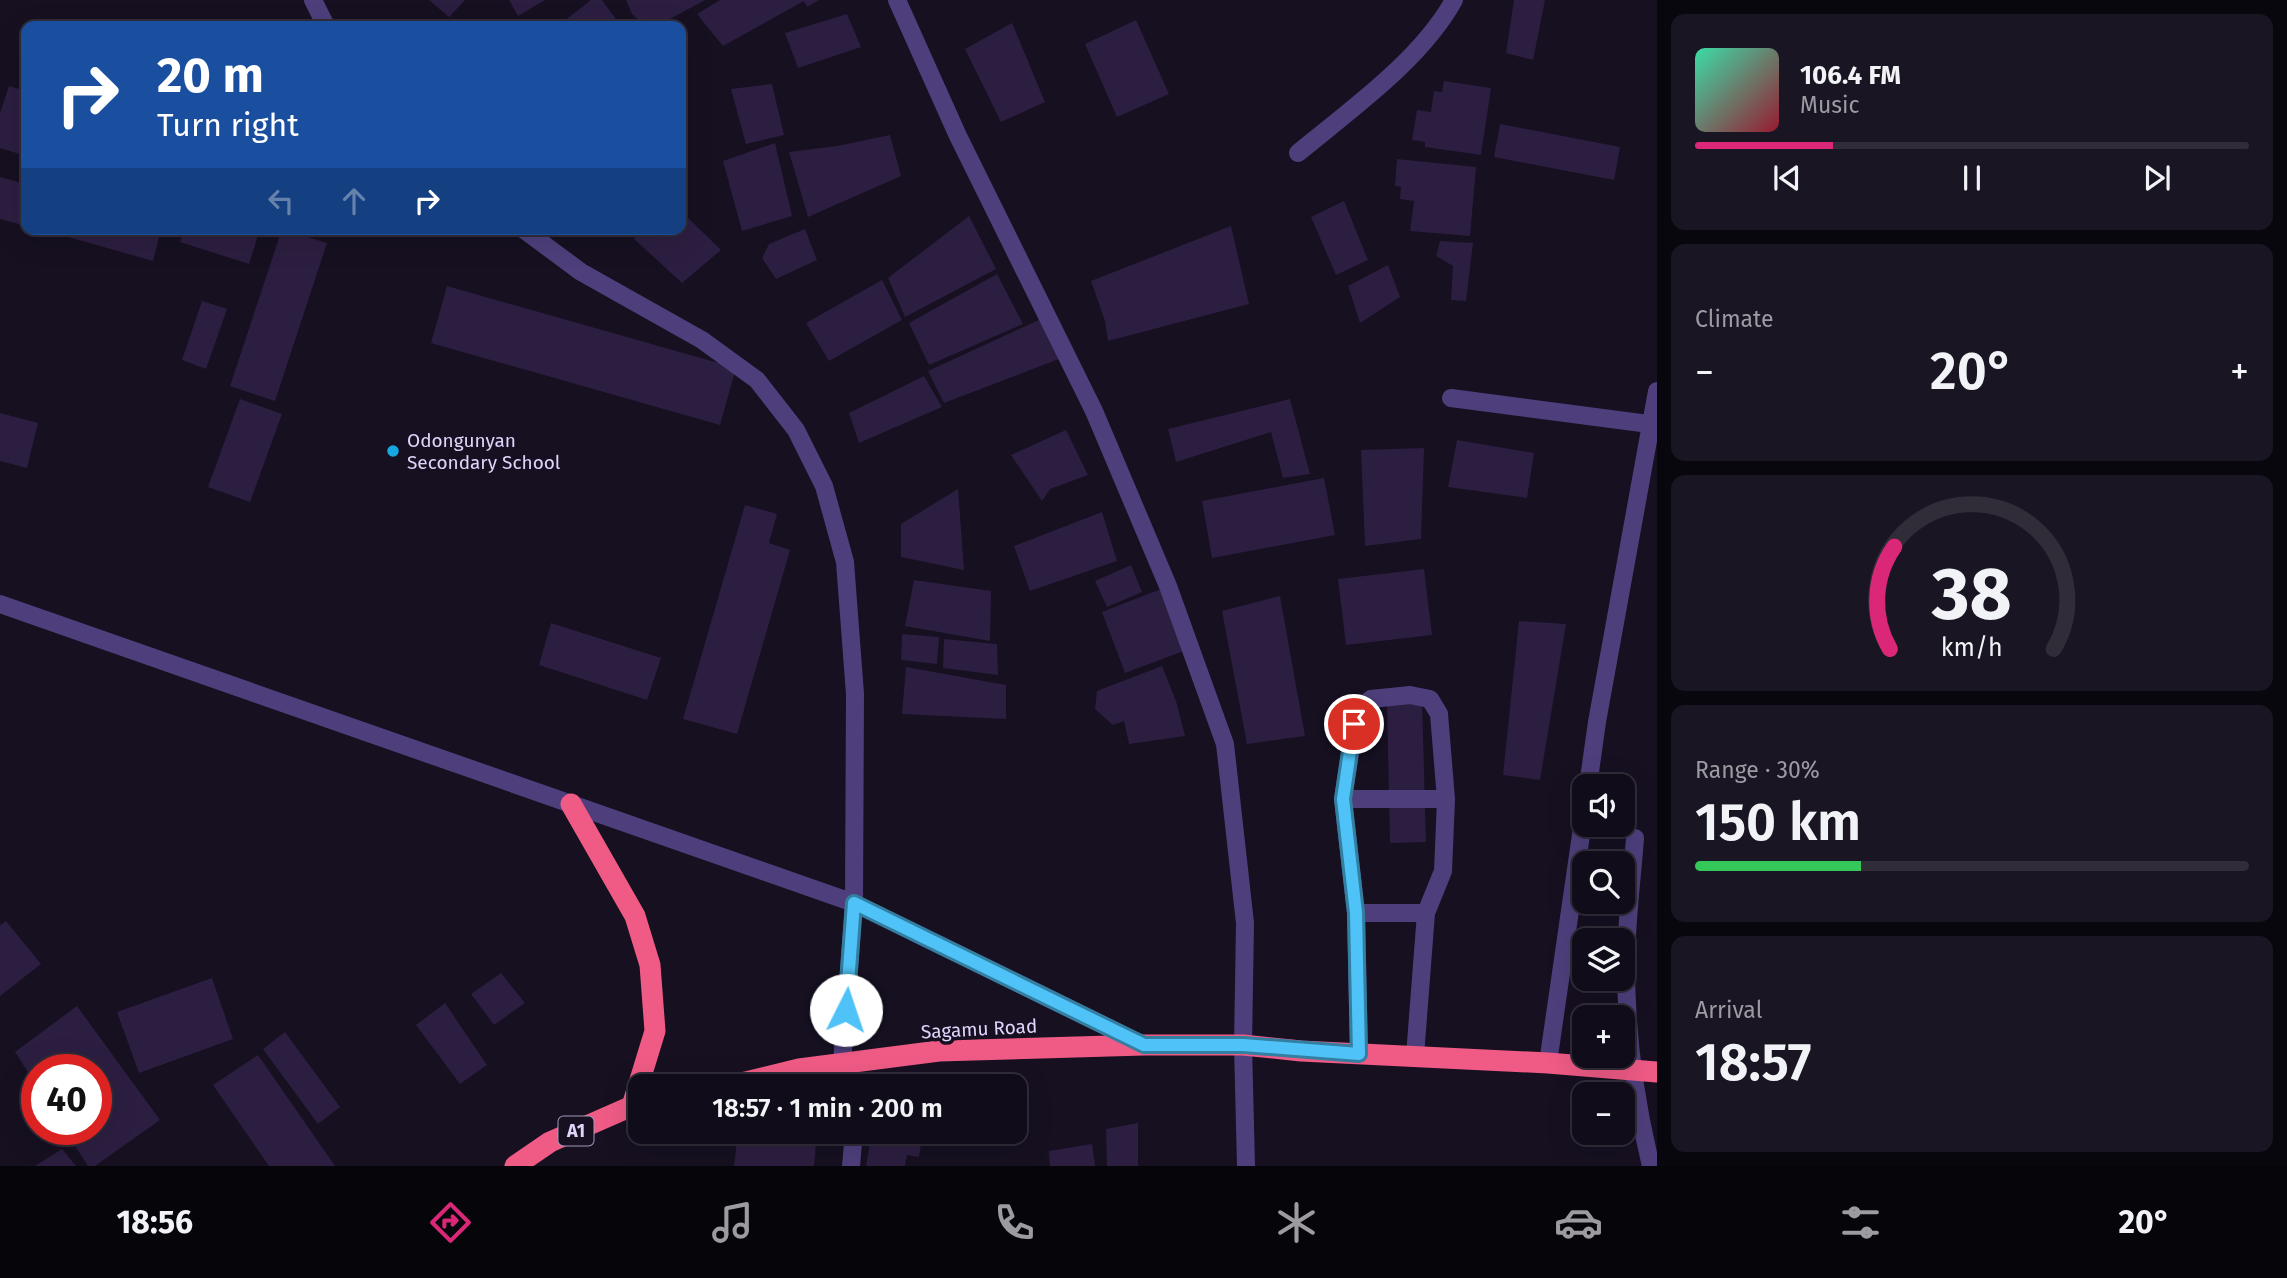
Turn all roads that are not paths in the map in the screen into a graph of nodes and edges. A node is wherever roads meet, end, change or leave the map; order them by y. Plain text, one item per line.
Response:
1 (313, 0) edge
2 (897, 0) edge
3 (1454, 0) edge
4 (324, 21) edge
5 (1298, 153) dead end
6 (531, 235) edge
7 (1657, 391) edge
8 (1451, 398) dead end
9 (1655, 425) edge
10 (0, 604) edge
11 (1590, 774) edge
12 (1343, 799) junction
13 (1446, 799) junction
14 (571, 804) junction
15 (1581, 837) edge
16 (1635, 838) dead end
17 (854, 903) junction
18 (1356, 913) junction
19 (1426, 913) junction
20 (1144, 1045) junction
21 (1243, 1045) junction
22 (1359, 1054) junction
23 (1415, 1056) junction
24 (842, 1063) junction
25 (1548, 1063) junction
26 (1633, 1071) junction
27 (1657, 1072) edge
28 (644, 1074) edge
29 (779, 1074) edge
30 (844, 1074) edge
31 (628, 1108) edge
32 (853, 1144) edge
33 (516, 1166) edge
34 (851, 1166) edge
35 (1246, 1166) edge
36 (1651, 1166) edge

1 - 4 street
2 - 21 street
3 - 5 street
6 - 17 street
7 - 9 street
8 - 9 street
9 - 11 street
10 - 14 street
12 - 13 street
12 - 13 street
12 - 18 street
13 - 19 street
14 - 17 street
14 - 28 highway
15 - 25 street
16 - 26 street
17 - 20 street
17 - 24 street
18 - 19 street
18 - 22 street
19 - 23 street
20 - 21 highway, Sagamu Road
20 - 24 highway, Sagamu Road
21 - 22 highway, Sagamu Road
21 - 35 street
22 - 23 highway, Sagamu Road
23 - 25 highway, Sagamu Road
24 - 29 highway, Sagamu Road
24 - 30 street
25 - 26 highway, Sagamu Road
26 - 27 highway, Sagamu Road
26 - 36 street
31 - 33 highway, A1
32 - 34 street

